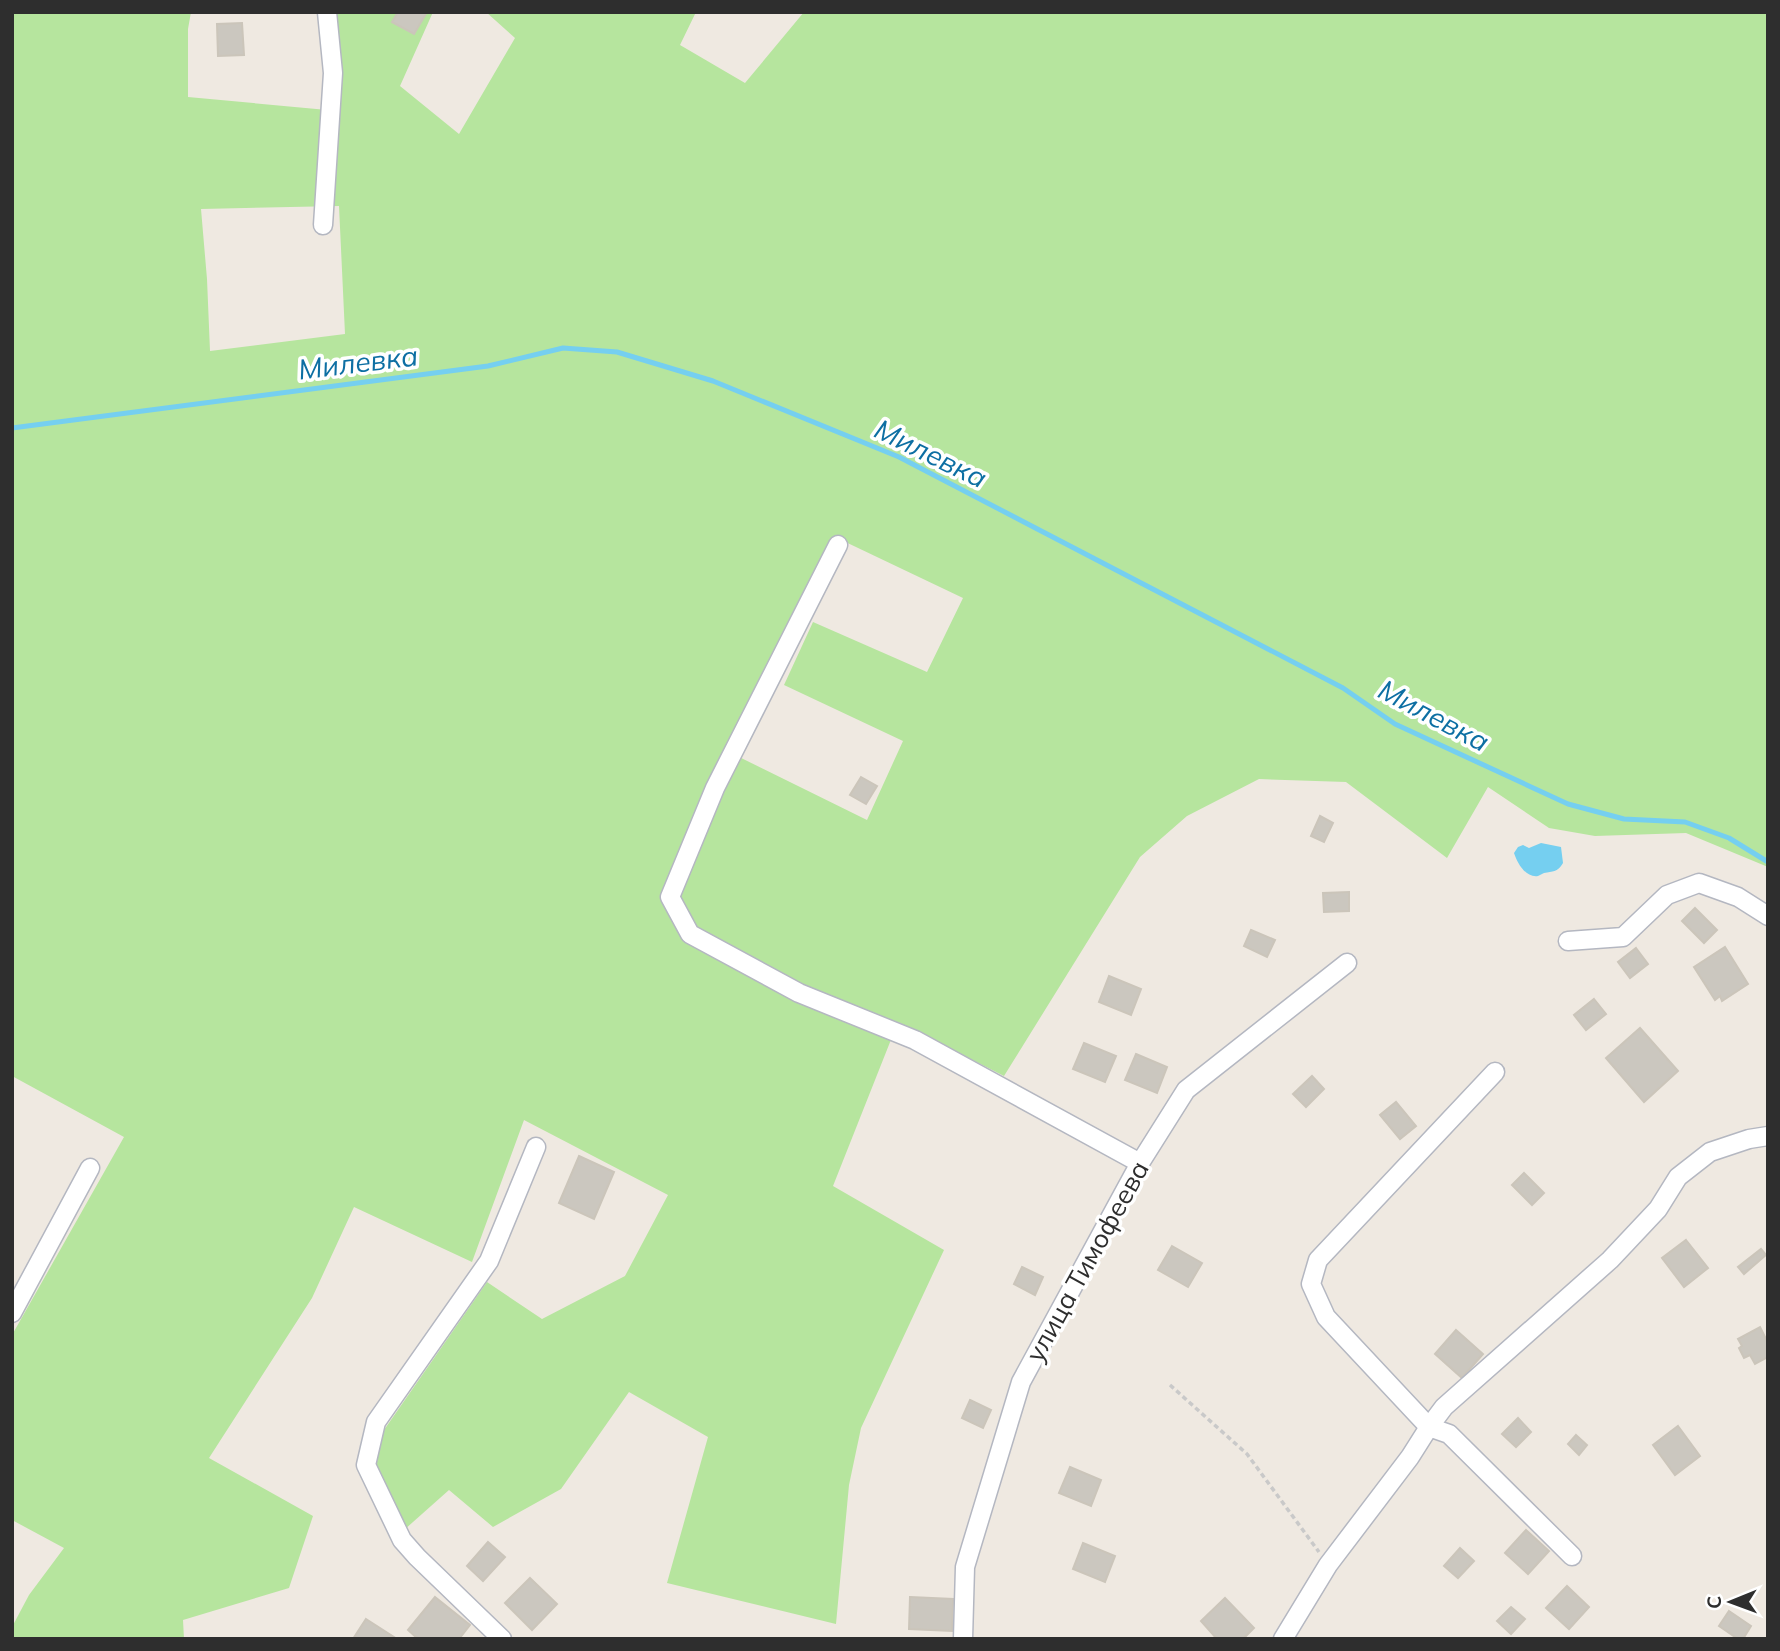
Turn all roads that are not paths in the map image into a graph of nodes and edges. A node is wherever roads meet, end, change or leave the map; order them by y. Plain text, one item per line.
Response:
1 (327, 12) edge
2 (323, 225) dead end
3 (838, 545) dead end
4 (1768, 916) edge
5 (1568, 941) dead end
6 (1348, 963) dead end
7 (1495, 1072) dead end
8 (1768, 1136) edge
9 (536, 1147) dead end
10 (1140, 1163) junction
11 (90, 1168) dead end
12 (12, 1313) edge
13 (1429, 1427) junction
14 (1572, 1556) dead end
15 (502, 1639) edge
16 (963, 1639) edge
17 (1283, 1639) edge

1 - 2 street
3 - 10 street
4 - 5 street
6 - 10 street, улица Тимофеева
7 - 13 street
8 - 13 street
9 - 15 street
10 - 16 street, улица Тимофеева
11 - 12 street
13 - 14 street
13 - 17 street

